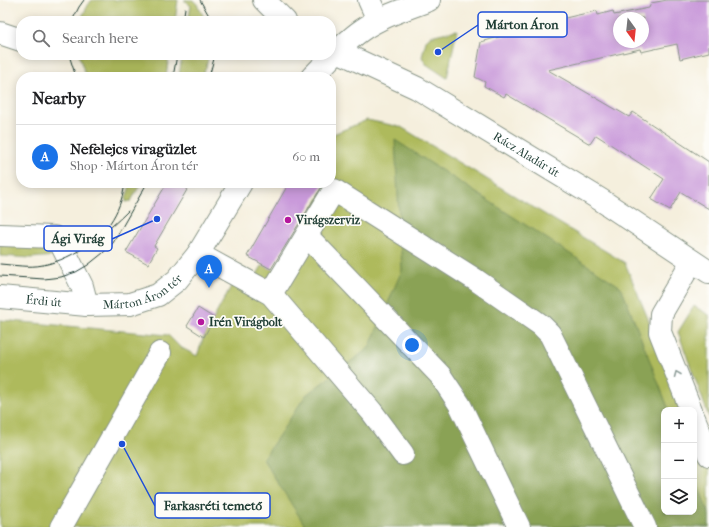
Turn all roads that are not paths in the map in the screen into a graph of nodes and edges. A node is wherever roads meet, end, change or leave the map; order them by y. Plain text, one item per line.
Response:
1 (264, 0) edge
2 (369, 0) edge
3 (429, 0) edge
4 (280, 16) edge
5 (378, 20) junction
6 (0, 33) edge
7 (16, 38) edge
8 (336, 48) edge
9 (336, 50) edge
10 (325, 60) edge
11 (316, 72) edge
12 (238, 188) edge
13 (0, 235) edge
14 (307, 236) junction
15 (198, 254) junction
16 (701, 266) edge
17 (271, 294) junction
18 (85, 295) junction
19 (0, 297) edge
20 (160, 353) dead end
21 (690, 407) edge
22 (697, 425) edge
23 (403, 454) dead end
24 (709, 455) edge
25 (62, 527) edge
26 (518, 527) edge
27 (645, 527) edge

1 - 4 street
2 - 5 street
3 - 5 street
5 - 8 street
6 - 7 street
9 - 16 street, Rácz Aladár út
10 - 11 street
12 - 15 street, Márton Áron tér
13 - 18 street
14 - 17 street
14 - 26 street
14 - 27 street
15 - 17 street
15 - 18 street, Márton Áron tér
21 -> 16 street
17 - 23 street
18 - 19 street, Érdi út
20 - 25 street
22 - 24 street

